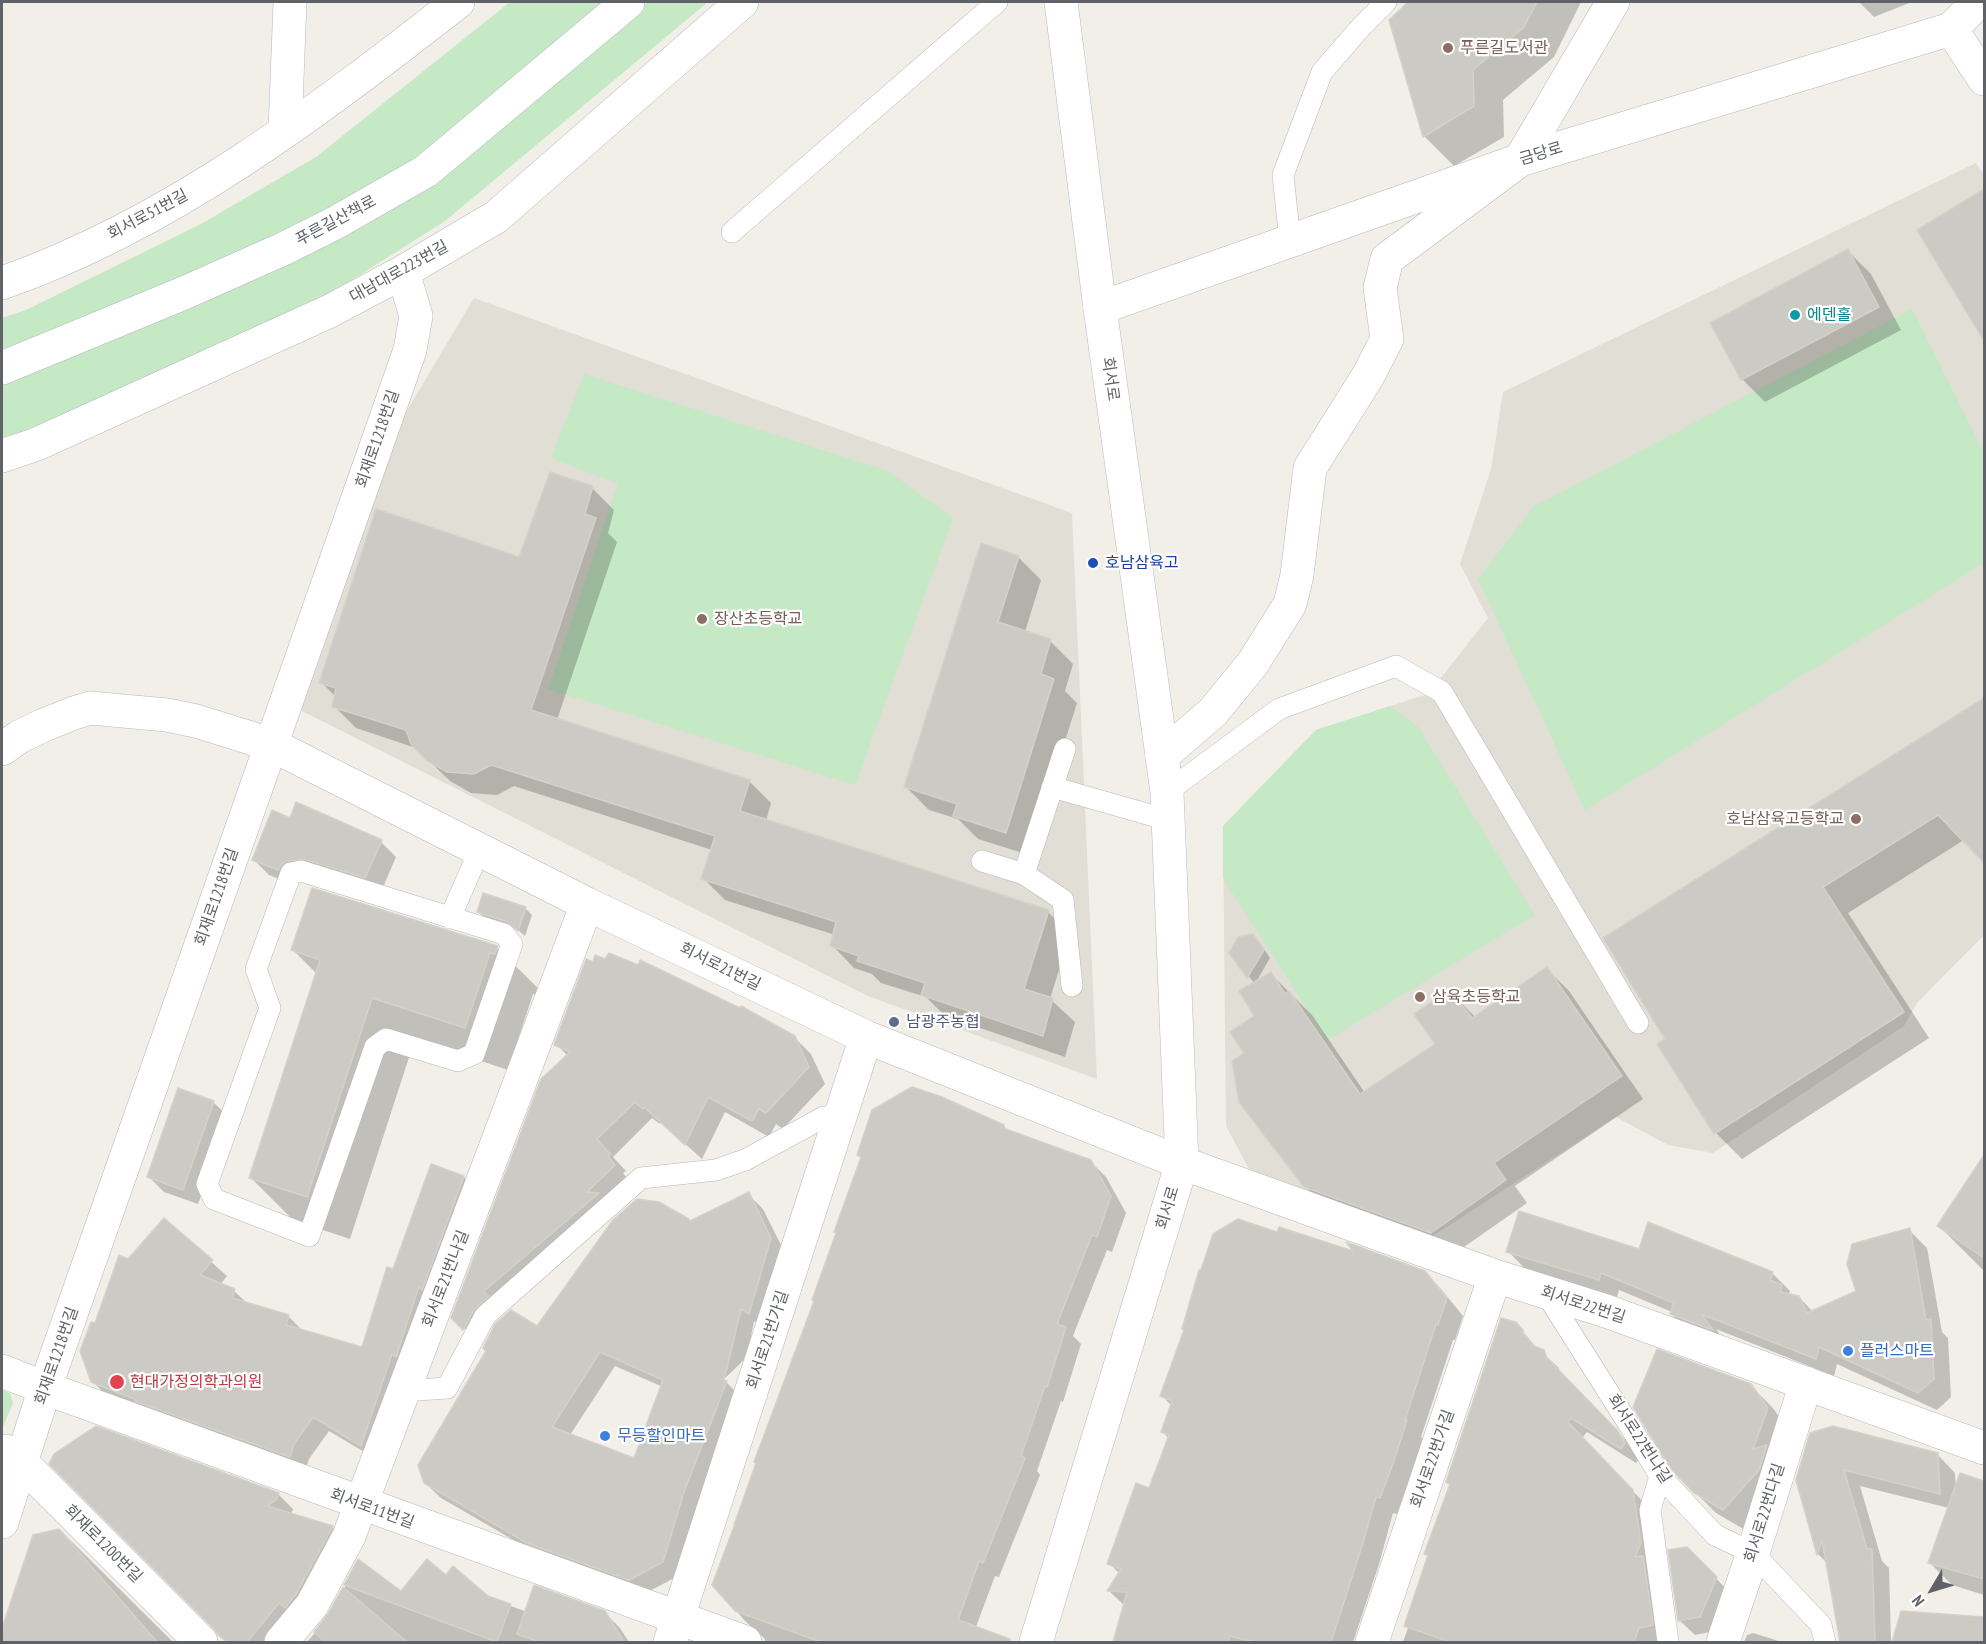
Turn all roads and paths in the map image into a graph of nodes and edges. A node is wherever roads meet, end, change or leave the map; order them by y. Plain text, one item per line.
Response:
1 (290, 2) edge
2 (458, 2) edge
3 (628, 2) edge
4 (742, 2) edge
5 (997, 2) edge
6 (1061, 2) edge
7 (1386, 2) edge
8 (1613, 2) edge
9 (1978, 2) edge
10 (1951, 28) junction
11 (1984, 79) edge
12 (285, 131) junction
13 (1520, 160) junction
14 (732, 232) dead end
15 (1290, 241) junction
16 (403, 272) junction
17 (2, 283) edge
18 (1100, 308) junction
19 (2, 368) edge
20 (2, 456) edge
21 (270, 744) junction
22 (2, 749) edge
23 (1065, 749) dead end
24 (1162, 756) junction
25 (1053, 787) junction
26 (1168, 806) junction
27 (480, 849) junction
28 (982, 861) dead end
29 (1024, 874) junction
30 (587, 904) junction
31 (450, 918) junction
32 (1072, 986) dead end
33 (1638, 1023) dead end
34 (866, 1037) junction
35 (840, 1118) junction
36 (1182, 1163) junction
37 (1495, 1276) junction
38 (1545, 1292) junction
39 (2, 1371) edge
40 (1806, 1383) junction
41 (45, 1388) junction
42 (403, 1391) junction
43 (1984, 1448) edge
44 (11, 1455) edge
45 (1660, 1476) junction
46 (361, 1505) junction
47 (2, 1522) edge
48 (1753, 1553) junction
49 (674, 1631) edge
50 (201, 1642) edge
51 (281, 1642) edge
52 (745, 1642) edge
53 (1036, 1642) edge
54 (1372, 1642) edge
55 (1668, 1642) edge
56 (1723, 1642) edge
57 (1825, 1642) edge

1 - 12 street
2 - 12 street, 회서로51번길
3 - 19 street, 푸른길산책로
4 - 16 street, 대남대로223번길
5 - 14 lane
6 - 18 street, 회서로
7 - 15 lane
8 - 13 street
9 - 10 street, 금당로
10 - 11 street
10 - 13 street, 금당로
12 - 17 street, 회서로51번길
13 - 15 street, 금당로
13 - 24 street
15 - 18 street, 금당로
16 - 20 street, 대남대로223번길
16 - 21 street, 회재로1218번길
18 - 24 street, 회서로
21 - 22 street, 회서로21번길
21 - 27 street, 회서로21번길
21 - 41 street, 회재로1218번길
23 - 25 lane
24 - 26 street, 회서로
25 - 26 lane
25 - 29 lane
26 - 33 lane
26 - 36 street, 회서로
27 - 30 street, 회서로21번길
27 - 31 lane
28 - 29 lane
29 - 32 lane
30 - 34 street, 회서로21번길
30 - 42 street, 회서로21번나길
31 - 31 lane
34 - 35 street, 회서로21번가길
34 - 36 street, 회서로21번길
35 - 42 lane
35 - 49 street, 회서로21번가길
36 - 37 street, 회서로22번길
36 - 53 street, 회서로
37 - 38 street, 회서로22번길
37 - 54 street, 회서로22번가길
38 - 40 street, 회서로22번길
38 - 45 lane, 회서로22번나길
39 - 41 street, 회서로11번길
40 - 43 street, 회서로22번길
40 - 48 street, 회서로22번다길
41 - 44 street, 회재로1218번길
41 - 46 street, 회서로11번길
42 - 46 street, 회서로21번나길
44 - 47 street, 회재로1218번길
44 - 50 street, 회재로1200번길
45 - 48 lane, 회서로22번나길
45 - 55 lane
46 - 49 street, 회서로11번길
46 - 51 street, 회서로21번나길
48 - 56 street, 회서로22번다길
48 - 57 lane, 회서로22번나길
49 - 52 street, 회서로11번길

